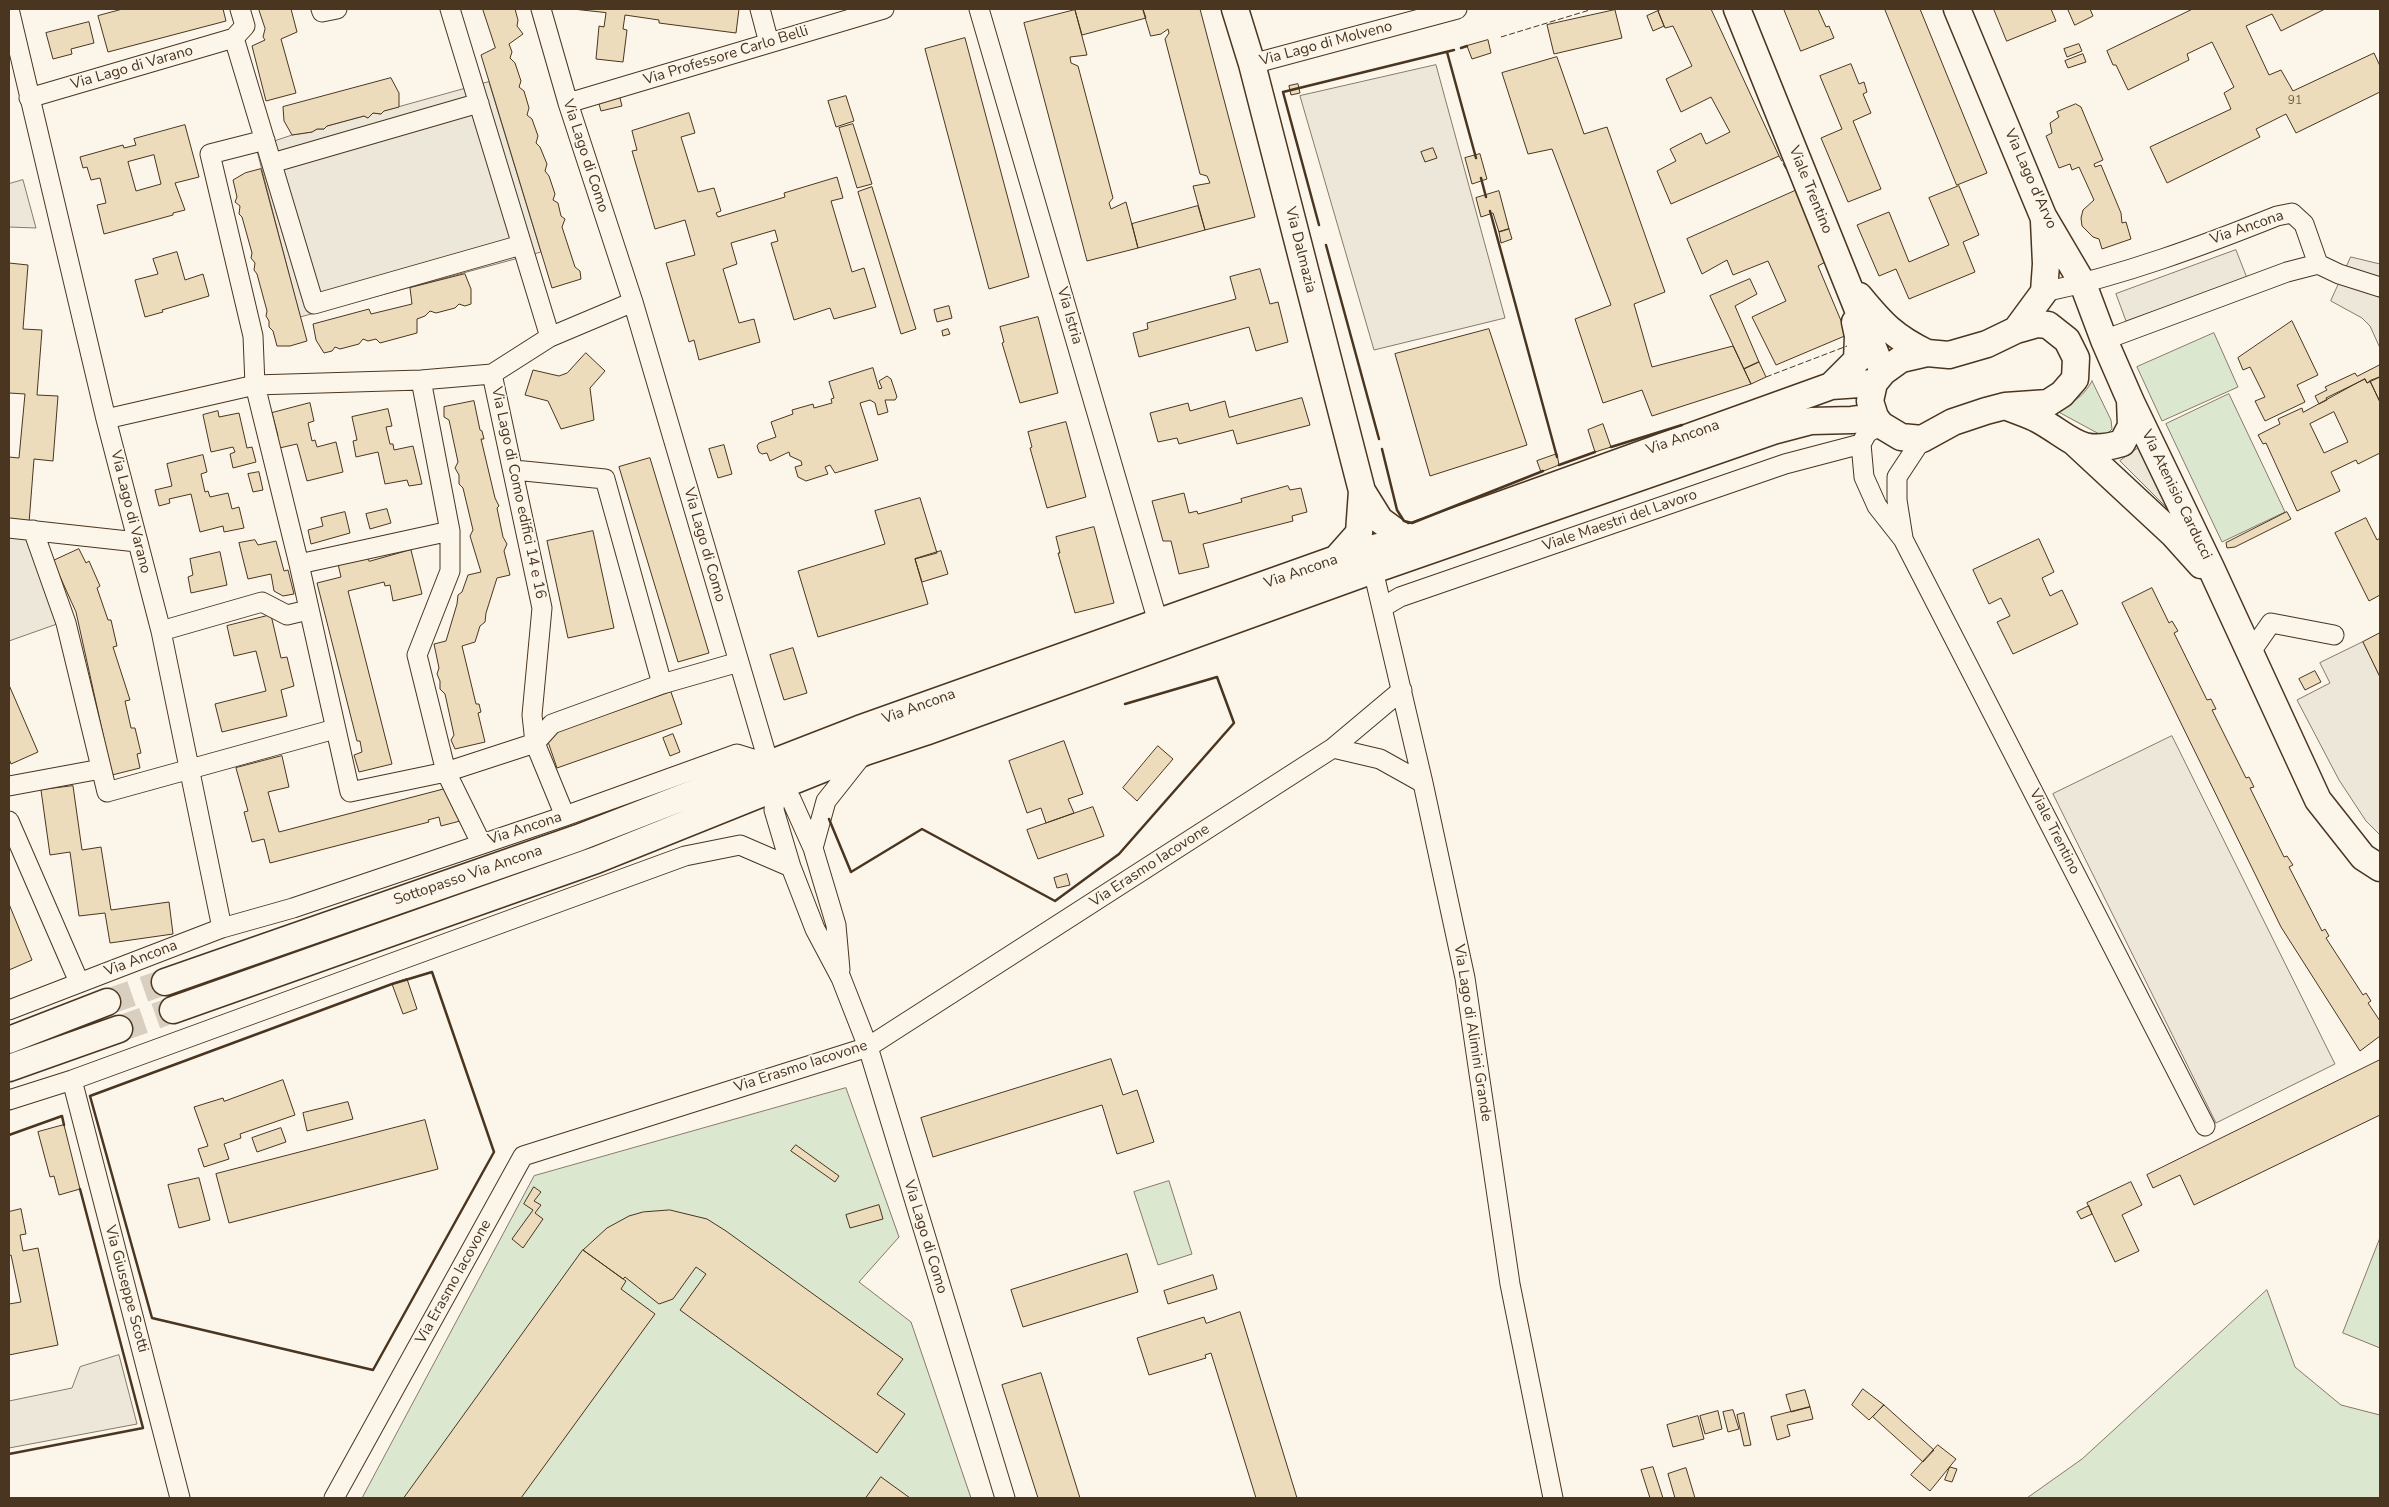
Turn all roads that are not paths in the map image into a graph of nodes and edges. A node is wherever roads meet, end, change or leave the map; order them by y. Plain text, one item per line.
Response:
1 (9, 9) edge
2 (240, 9) edge
3 (321, 9) edge
4 (337, 9) edge
5 (450, 9) edge
6 (540, 9) edge
7 (760, 9) edge
8 (884, 9) edge
9 (979, 9) edge
10 (1235, 9) edge
11 (1457, 9) edge
12 (1736, 9) edge
13 (1957, 9) edge
14 (234, 38) junction
15 (769, 43) junction
16 (1252, 64) junction
17 (29, 98) junction
18 (479, 103) junction
19 (568, 103) junction
20 (265, 140) junction
21 (272, 163) junction
22 (2044, 216) junction
23 (521, 245) junction
24 (2318, 264) junction
25 (1846, 280) junction
26 (2083, 284) junction
27 (2380, 287) edge
28 (2044, 292) junction
29 (633, 302) junction
30 (2048, 325) junction
31 (2016, 330) junction
32 (550, 337) junction
33 (2104, 340) junction
34 (1927, 353) junction
35 (492, 374) junction
36 (1879, 378) junction
37 (421, 380) junction
38 (255, 385) junction
39 (1831, 386) junction
40 (2131, 402) junction
41 (2005, 406) junction
42 (106, 419) junction
43 (1878, 421) junction
44 (1922, 439) junction
45 (1861, 444) junction
46 (2074, 444) junction
47 (514, 470) junction
48 (1362, 491) junction
49 (9, 528) edge
50 (33, 530) junction
51 (450, 531) junction
52 (1406, 539) junction
53 (1903, 539) junction
54 (137, 542) junction
55 (1336, 559) junction
56 (299, 564) junction
57 (1373, 570) junction
58 (2220, 588) junction
59 (1383, 608) junction
60 (308, 610) junction
61 (1158, 622) junction
62 (161, 631) junction
63 (2334, 636) dead end
64 (2250, 653) junction
65 (739, 662) junction
66 (662, 684) junction
67 (1402, 690) junction
68 (335, 729) junction
69 (535, 743) junction
70 (1333, 748) junction
71 (865, 752) junction
72 (189, 768) junction
73 (101, 769) junction
74 (446, 772) junction
75 (773, 776) junction
76 (1423, 783) junction
77 (9, 786) edge
78 (9, 820) edge
79 (565, 825) junction
80 (481, 843) junction
81 (813, 848) junction
82 (596, 860) junction
83 (791, 867) junction
84 (2380, 868) edge
85 (572, 897) junction
86 (222, 928) junction
87 (841, 978) junction
88 (79, 982) junction
89 (165, 982) tunnel mouth
90 (107, 1002) tunnel mouth
91 (9, 1010) edge
92 (173, 1010) tunnel mouth
93 (119, 1029) tunnel mouth
94 (9, 1040) edge
95 (868, 1046) junction
96 (9, 1068) edge
97 (72, 1080) junction
98 (9, 1100) edge
99 (2205, 1126) dead end
100 (180, 1498) edge
101 (334, 1498) edge
102 (1005, 1498) edge
103 (1553, 1498) edge

1 - 17 street, Via Lago di Varano
2 - 14 street
3 - 4 street
5 - 18 street
6 - 19 street, Via Lago di Como
7 - 15 street
8 - 15 street, Via Professore Carlo Belli
9 - 61 street, Via Istria
10 - 16 street, Via Dalmazia
11 - 16 street, Via Lago di Molveno
12 - 25 street, Viale Trentino
13 - 22 street, Via Lago d'Arvo
14 - 17 street, Via Lago di Varano
14 - 20 street
15 - 19 street, Via Professore Carlo Belli
16 - 48 street, Via Dalmazia
17 - 42 street, Via Lago di Varano
18 - 21 street
18 - 23 street
19 - 29 street, Via Lago di Como
20 - 21 street
20 - 38 street
21 - 23 street
22 - 26 street, Via Lago d'Arvo
22 - 28 street
23 - 32 street
24 - 26 street, Via Ancona
24 - 27 street
24 - 33 street
25 - 34 street
25 - 36 street, Viale Trentino
25 - 39 street, Via Ancona
26 - 28 street, Via Ancona
26 - 33 street, Via Lago d'Arvo
28 - 31 street, Via Ancona
29 - 32 street
29 - 65 street, Via Lago di Como
30 - 31 street, Via Ancona
30 - 40 street
30 - 41 street
31 - 34 street, Via Ancona
32 - 35 street
33 - 40 street, Via Lago d'Arvo
34 - 36 street, Via Ancona
35 - 37 street
35 - 47 street, Via Lago di Como edifici 14 e 16
36 - 39 street, Via Ancona
36 - 43 street
37 - 38 street
37 - 51 street
38 - 42 street
38 - 56 street
39 - 52 street, Via Ancona
40 - 46 street
40 - 58 street, Via Atenisio Carducci
41 - 44 street
41 - 46 street
42 - 54 street, Via Lago di Varano
43 - 44 street
43 - 45 street
43 - 57 street, Via Ancona
44 - 53 street, Viale Trentino
45 - 53 street, Viale Trentino
45 - 59 street, Viale Maestri del Lavoro
46 - 58 street
47 - 66 street
47 - 69 street, Via Lago di Como edifici 14 e 16
48 - 52 street, Via Dalmazia
48 - 55 street, Via Dalmazia
49 - 50 street
50 - 54 street
50 - 73 street
51 - 56 street
51 - 74 street
52 - 55 street, Via Ancona
53 - 99 street, Viale Trentino
54 - 62 street, Via Lago di Varano
55 - 61 street, Via Ancona
56 - 60 street
57 - 59 street, Via Lago di Alimini Grande
57 - 71 street, Via Ancona
58 - 64 street, Via Atenisio Carducci
59 - 67 street, Via Lago di Alimini Grande
60 - 62 street
60 - 68 street
61 - 75 street, Via Ancona
62 - 72 street, Via Lago di Varano
63 - 64 street
64 - 84 street, Via Atenisio Carducci
65 - 66 street
65 - 75 street, Via Lago di Como
66 - 69 street
67 - 70 street, Via Erasmo Iacovone
67 - 76 street, Via Lago di Alimini Grande
68 - 72 street
68 - 74 street
69 - 74 street
69 - 79 street, Via Lago di Como edifici 14 e 16
70 - 76 street
70 - 95 street, Via Erasmo Iacovone
71 - 75 street, Via Ancona
71 - 81 street
72 - 73 street
72 - 86 street, Via Lago di Varano
73 - 77 street
74 - 80 street
75 - 79 street, Sottopasso Via Ancona
75 - 81 street, Via Lago di Como
75 - 82 street, Sottopasso Via Ancona
75 - 83 street, Via Lago di Como
76 - 103 street, Via Lago di Alimini Grande
78 - 88 street
79 - 80 street, Via Ancona
79 - 89 street, Sottopasso Via Ancona
80 - 86 street, Via Ancona
81 - 87 street, Via Lago di Como
82 - 85 street
82 - 92 street, Sottopasso Via Ancona
83 - 85 street
83 - 87 street, Via Lago di Como
85 - 97 street
86 - 88 street, Via Ancona
87 - 95 street, Via Lago di Como
88 - 91 street, Via Ancona
90 - 94 street
93 - 96 street
95 - 101 street, Via Erasmo Iacovone
95 - 102 street, Via Lago di Como
97 - 98 street
97 - 100 street, Via Giuseppe Scotti

